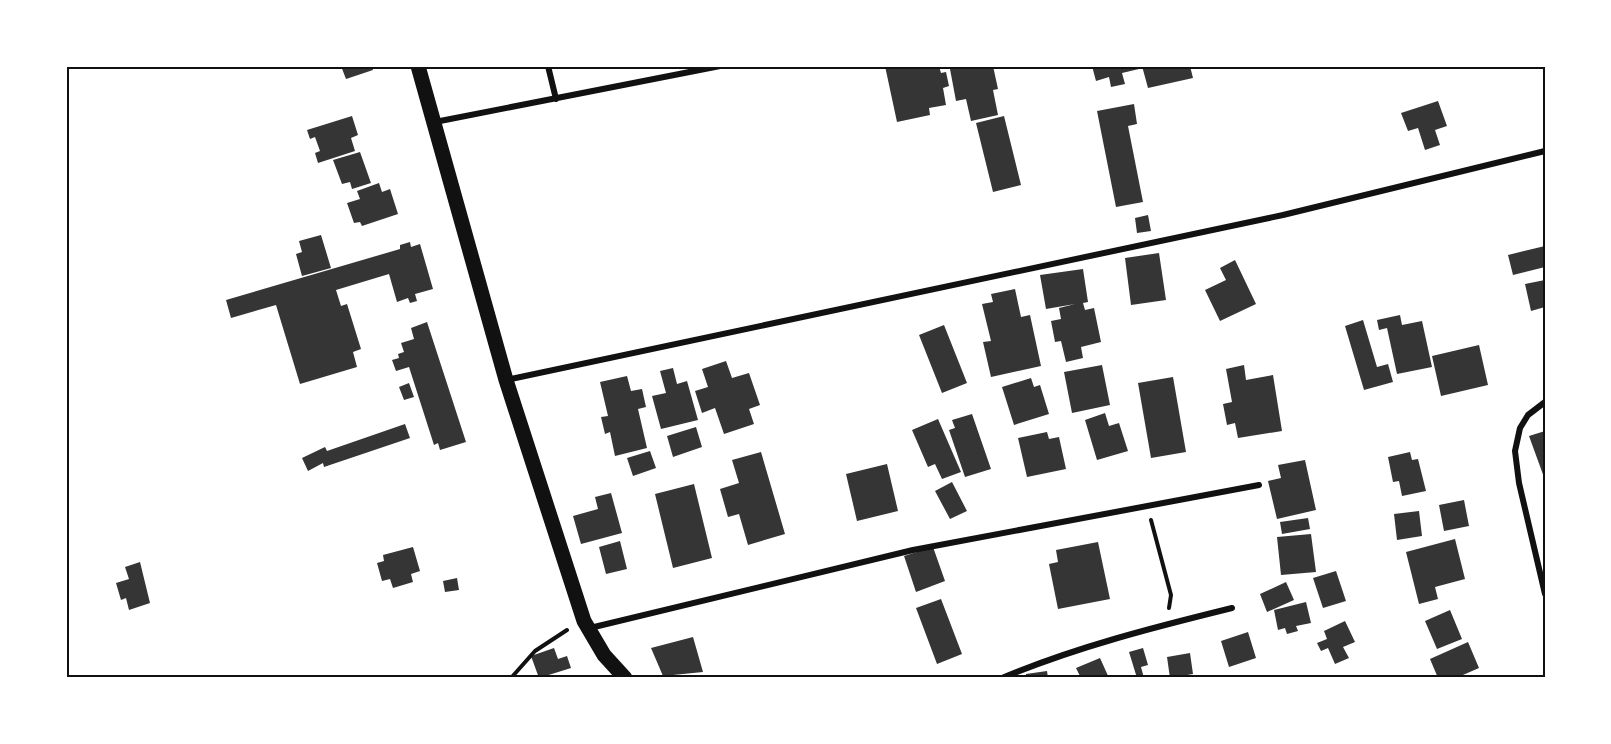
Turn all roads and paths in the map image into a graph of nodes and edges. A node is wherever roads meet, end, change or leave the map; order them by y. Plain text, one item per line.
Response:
1 (418, 66) edge
2 (548, 66) edge
3 (720, 66) edge
4 (556, 99) junction
5 (433, 123) junction
6 (1545, 151) edge
7 (506, 380) junction
8 (1545, 402) edge
9 (1259, 485) dead end
10 (1147, 506) junction
11 (1545, 594) edge
12 (1232, 608) dead end
13 (585, 625) junction
14 (1151, 628) junction
15 (511, 678) edge
16 (625, 678) edge
17 (1002, 678) edge

1 - 5 main road
2 - 4 street
3 - 4 street
4 - 5 street
5 - 7 main road
6 - 7 street
7 - 13 main road
8 - 11 street
9 - 10 street
10 - 13 street
10 - 14 path
12 - 14 street
13 - 15 path
13 - 16 main road
14 - 17 street

